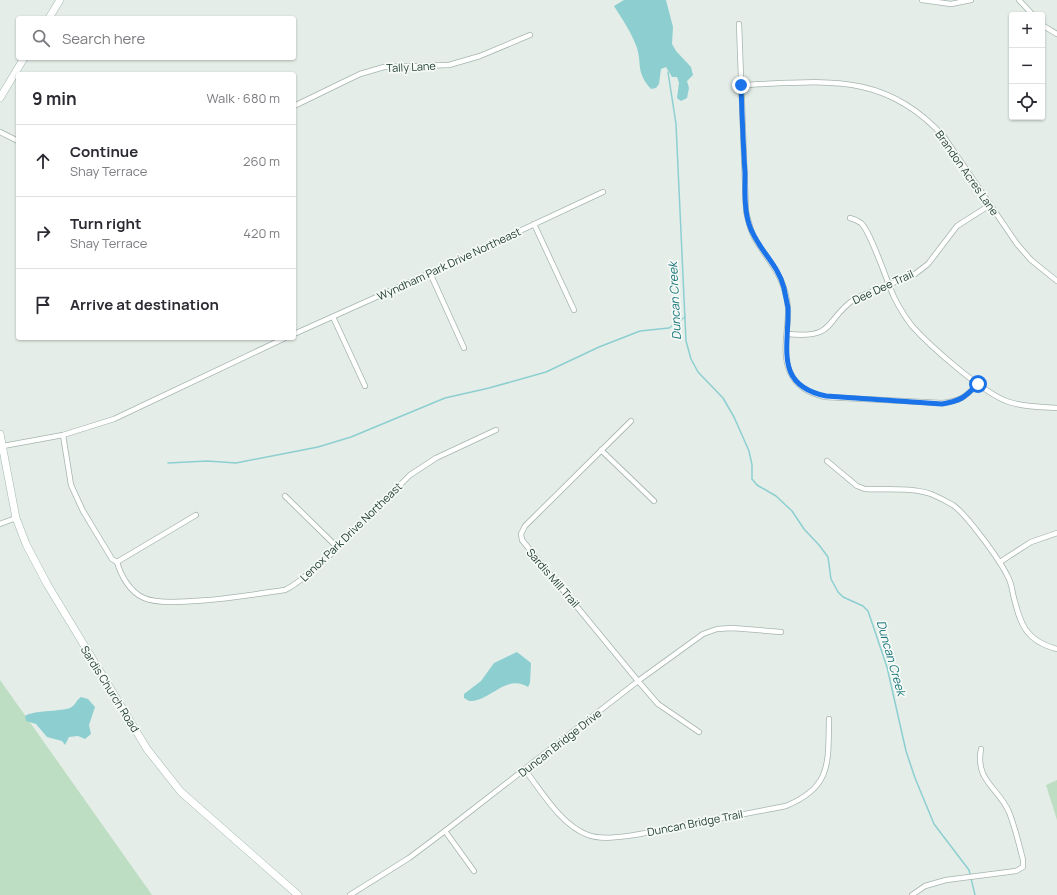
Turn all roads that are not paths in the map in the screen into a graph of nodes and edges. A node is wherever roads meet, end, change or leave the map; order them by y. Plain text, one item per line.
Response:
1 (60, 0) edge
2 (922, 0) edge
3 (971, 0) edge
4 (1019, 0) edge
5 (1030, 12) edge
6 (50, 16) edge
7 (739, 24) dead end
8 (1045, 27) edge
9 (1057, 34) edge
10 (530, 35) dead end
11 (23, 60) edge
12 (741, 85) junction
13 (0, 98) edge
14 (296, 105) edge
15 (0, 132) edge
16 (16, 140) edge
17 (603, 192) dead end
18 (990, 205) junction
19 (850, 218) dead end
20 (534, 224) junction
21 (430, 273) junction
22 (1057, 281) edge
23 (889, 285) junction
24 (574, 310) dead end
25 (333, 317) junction
26 (296, 333) edge
27 (787, 334) junction
28 (281, 340) edge
29 (464, 348) dead end
30 (978, 384) junction
31 (365, 386) dead end
32 (1057, 408) edge
33 (631, 421) dead end
34 (496, 430) dead end
35 (0, 434) edge
36 (62, 436) junction
37 (3, 446) junction
38 (601, 450) junction
39 (827, 460) dead end
40 (285, 496) dead end
41 (654, 501) dead end
42 (196, 515) dead end
43 (16, 518) junction
44 (0, 524) edge
45 (1057, 533) edge
46 (337, 547) junction
47 (117, 562) junction
48 (1000, 562) junction
49 (781, 632) dead end
50 (1057, 649) edge
51 (638, 682) junction
52 (829, 719) dead end
53 (699, 732) dead end
54 (981, 749) dead end
55 (525, 770) junction
56 (445, 831) junction
57 (474, 871) dead end
58 (298, 895) edge
59 (350, 895) edge
60 (912, 895) edge

1 - 6 street
2 - 3 street
4 - 5 street
7 - 12 street
8 - 9 street
10 - 14 street, Tally Lane
11 - 13 street
12 - 18 street, Brandon Acres Lane
12 - 27 street
15 - 16 street
17 - 20 street, Wyndham Park Drive Northeast
18 - 22 street, Brandon Acres Lane
18 - 23 street, Dee Dee Trail
19 - 23 street
20 - 21 street, Wyndham Park Drive Northeast
20 - 24 street
21 - 25 street, Wyndham Park Drive Northeast
21 - 29 street
23 - 27 street, Dee Dee Trail
23 - 30 street
25 - 26 street, Wyndham Park Drive Northeast
25 - 31 street
27 - 30 street
28 - 36 street
30 - 32 street
33 - 38 street, Sardis Mill Trail
34 - 46 street, Lenox Park Drive Northeast
35 - 37 street, Sardis Church Road
36 - 37 street
36 - 47 street, Lenox Park Drive Northeast
37 - 43 street, Sardis Church Road
38 - 41 street
38 - 51 street, Sardis Mill Trail
39 - 48 street
40 - 46 street
42 - 47 street
43 - 44 street
43 - 58 street, Sardis Church Road
45 - 48 street
46 - 47 street, Lenox Park Drive Northeast
48 - 50 street
49 - 51 street, Duncan Bridge Drive
51 - 53 street, Sardis Mill Trail
51 - 55 street, Duncan Bridge Drive
52 - 55 street, Duncan Bridge Trail
54 - 60 street
55 - 56 street, Duncan Bridge Drive
56 - 57 street
56 - 59 street, Duncan Bridge Drive

